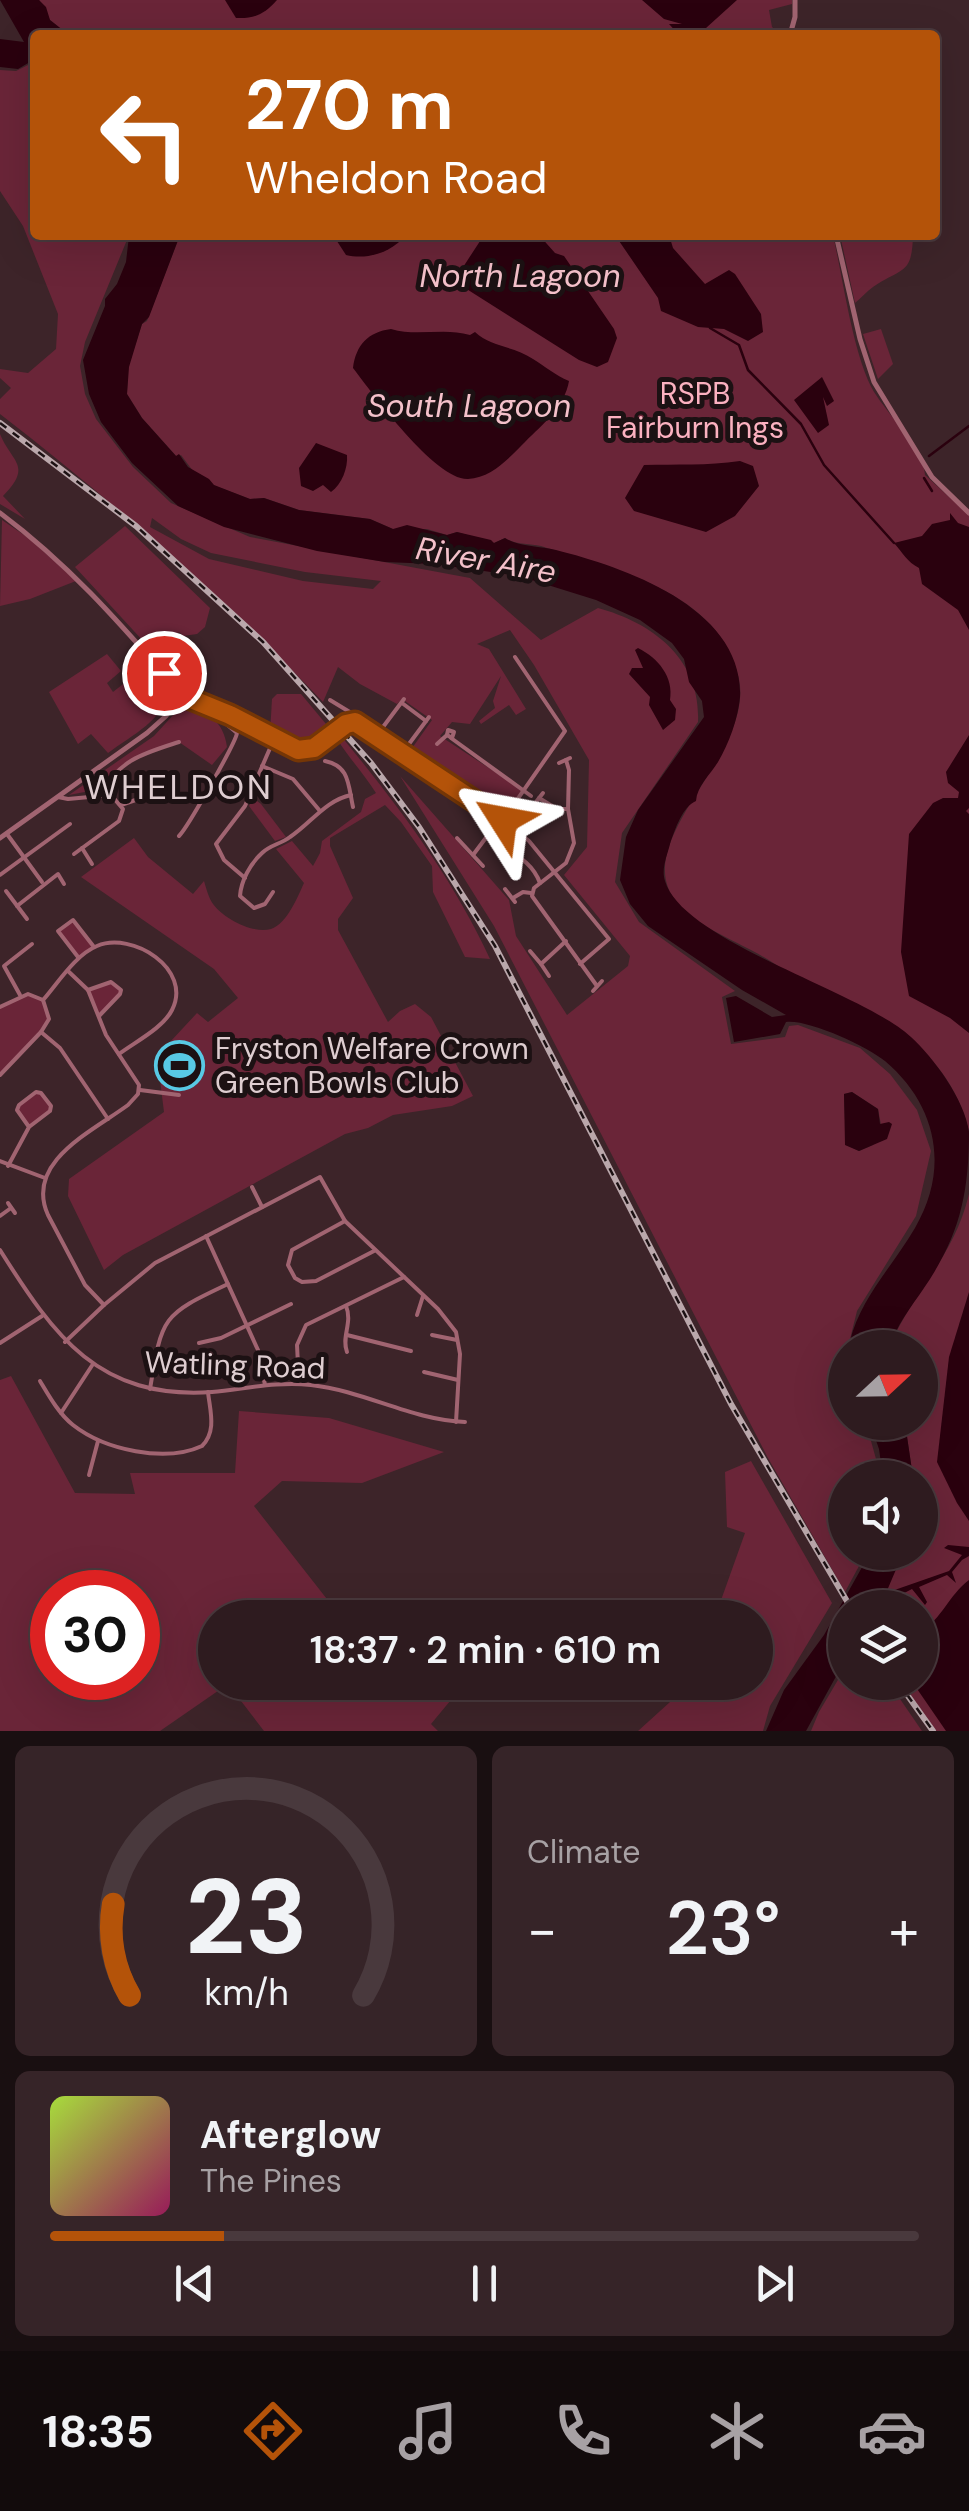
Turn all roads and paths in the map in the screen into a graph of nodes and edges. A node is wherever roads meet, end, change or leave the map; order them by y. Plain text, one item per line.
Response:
1 (795, 0) edge
2 (791, 30) edge
3 (837, 240) edge
4 (969, 512) edge
5 (0, 514) edge
6 (515, 657) dead end
7 (181, 693) junction
8 (330, 700) dead end
9 (211, 706) junction
10 (380, 732) junction
11 (274, 738) junction
12 (179, 742) dead end
13 (437, 744) dead end
14 (402, 752) junction
15 (324, 761) dead end
16 (565, 761) dead end
17 (262, 766) junction
18 (524, 791) junction
19 (102, 794) junction
20 (154, 794) dead end
21 (350, 795) junction
22 (531, 796) dead end
23 (58, 797) junction
24 (539, 798) dead end
25 (121, 805) junction
26 (354, 807) dead end
27 (568, 809) junction
28 (321, 812) junction
29 (493, 813) junction
30 (503, 820) junction
31 (69, 833) dead end
32 (3, 836) edge
33 (179, 836) dead end
34 (488, 836) junction
35 (456, 838) dead end
36 (270, 846) junction
37 (82, 848) junction
38 (74, 854) dead end
39 (274, 854) dead end
40 (473, 855) junction
41 (24, 857) junction
42 (92, 864) dead end
43 (482, 866) dead end
44 (556, 872) junction
45 (0, 874) edge
46 (245, 878) junction
47 (540, 882) junction
48 (44, 884) junction
49 (64, 884) dead end
50 (505, 889) dead end
51 (6, 892) dead end
52 (273, 892) dead end
53 (531, 894) junction
54 (17, 906) junction
55 (82, 911) dead end
56 (27, 920) dead end
57 (74, 920) junction
58 (566, 941) junction
59 (23, 942) dead end
60 (94, 947) junction
61 (530, 951) dead end
62 (79, 958) junction
63 (541, 964) junction
64 (580, 964) junction
65 (68, 971) junction
66 (549, 976) dead end
67 (597, 986) dead end
68 (88, 990) junction
69 (20, 995) junction
70 (43, 1000) junction
71 (0, 1007) edge
72 (99, 1016) junction
73 (42, 1032) junction
74 (119, 1054) junction
75 (0, 1075) edge
76 (140, 1090) junction
77 (179, 1095) dead end
78 (109, 1119) junction
79 (28, 1127) junction
80 (0, 1161) edge
81 (8, 1166) junction
82 (45, 1178) junction
83 (252, 1186) dead end
84 (262, 1207) junction
85 (11, 1208) dead end
86 (0, 1216) edge
87 (346, 1221) junction
88 (206, 1236) junction
89 (0, 1250) edge
90 (374, 1251) junction
91 (404, 1277) junction
92 (228, 1284) junction
93 (423, 1295) junction
94 (291, 1304) dead end
95 (104, 1305) junction
96 (346, 1306) junction
97 (418, 1315) dead end
98 (42, 1316) junction
99 (248, 1326) junction
100 (347, 1335) junction
101 (432, 1335) dead end
102 (459, 1340) junction
103 (66, 1342) junction
104 (0, 1343) edge
105 (199, 1343) dead end
106 (411, 1351) dead end
107 (347, 1352) dead end
108 (93, 1364) junction
109 (424, 1372) dead end
110 (458, 1380) junction
111 (40, 1381) dead end
112 (299, 1384) junction
113 (265, 1386) junction
114 (150, 1390) junction
115 (208, 1392) junction
116 (61, 1413) junction
117 (456, 1422) junction
118 (466, 1422) dead end
119 (98, 1440) junction
120 (90, 1475) dead end

1 - 2 street
3 - 4 street
5 - 7 street
6 - 18 street
7 - 9 street
7 - 23 street
8 - 10 street
9 - 11 street
9 - 33 street
10 - 14 street
10 - 14 street
11 - 14 street
11 - 17 street
12 - 19 street
13 - 18 street
14 - 29 street
15 - 21 street
16 - 27 street
17 - 28 street
17 - 46 street
18 - 22 street
18 - 30 street
19 - 23 street
19 - 25 street
20 - 25 street
21 - 26 street
21 - 28 street
23 - 32 street
24 - 27 street
25 - 37 street
27 - 44 street
28 - 36 street
29 - 30 street
29 - 34 street
30 - 44 street
31 - 41 street
32 - 41 street
34 - 40 street
34 - 47 street
35 - 40 street
36 - 39 street
36 - 46 street
37 - 38 street
37 - 42 street
40 - 43 street
41 - 45 street
41 - 48 street
44 - 47 street
44 - 64 street
46 - 52 street
47 - 53 street
48 - 49 street
48 - 54 street
50 - 53 street
51 - 54 street
53 - 58 street
54 - 56 street
55 - 57 street
57 - 60 street
57 - 62 street
58 - 63 street
58 - 64 street
59 - 69 street
60 - 62 street
60 - 74 street
61 - 63 street
62 - 65 street
63 - 66 street
64 - 67 street
65 - 68 street
65 - 70 street
68 - 72 street
68 - 72 street
69 - 70 street
69 - 71 street
70 - 73 street
72 - 74 street
73 - 75 street
73 - 78 street
74 - 76 street
76 - 77 street
76 - 78 street
78 - 82 street
79 - 79 street
79 - 81 street
80 - 81 street
81 - 82 street
82 - 95 street
83 - 84 street
84 - 87 street
84 - 88 street
85 - 86 street
87 - 90 street
87 - 90 street
88 - 92 street
88 - 95 street
89 - 98 street, Watling Road
90 - 91 street
91 - 93 street
91 - 96 street
92 - 99 street
92 - 114 street
93 - 97 street
93 - 102 street
94 - 99 street
95 - 103 street
96 - 100 street
96 - 112 street
98 - 103 street, Watling Road
98 - 104 street
99 - 105 street
99 - 113 street
100 - 106 street
100 - 107 street
101 - 102 street
102 - 110 street
103 - 108 street, Watling Road
108 - 114 street, Watling Road
108 - 116 street
109 - 110 street
110 - 117 street
111 - 116 street
112 - 113 street, Watling Road
112 - 117 street, Watling Road
113 - 115 street, Watling Road
114 - 115 street, Watling Road
115 - 119 street
116 - 119 street
117 - 118 street, Watling Road
119 - 120 street

